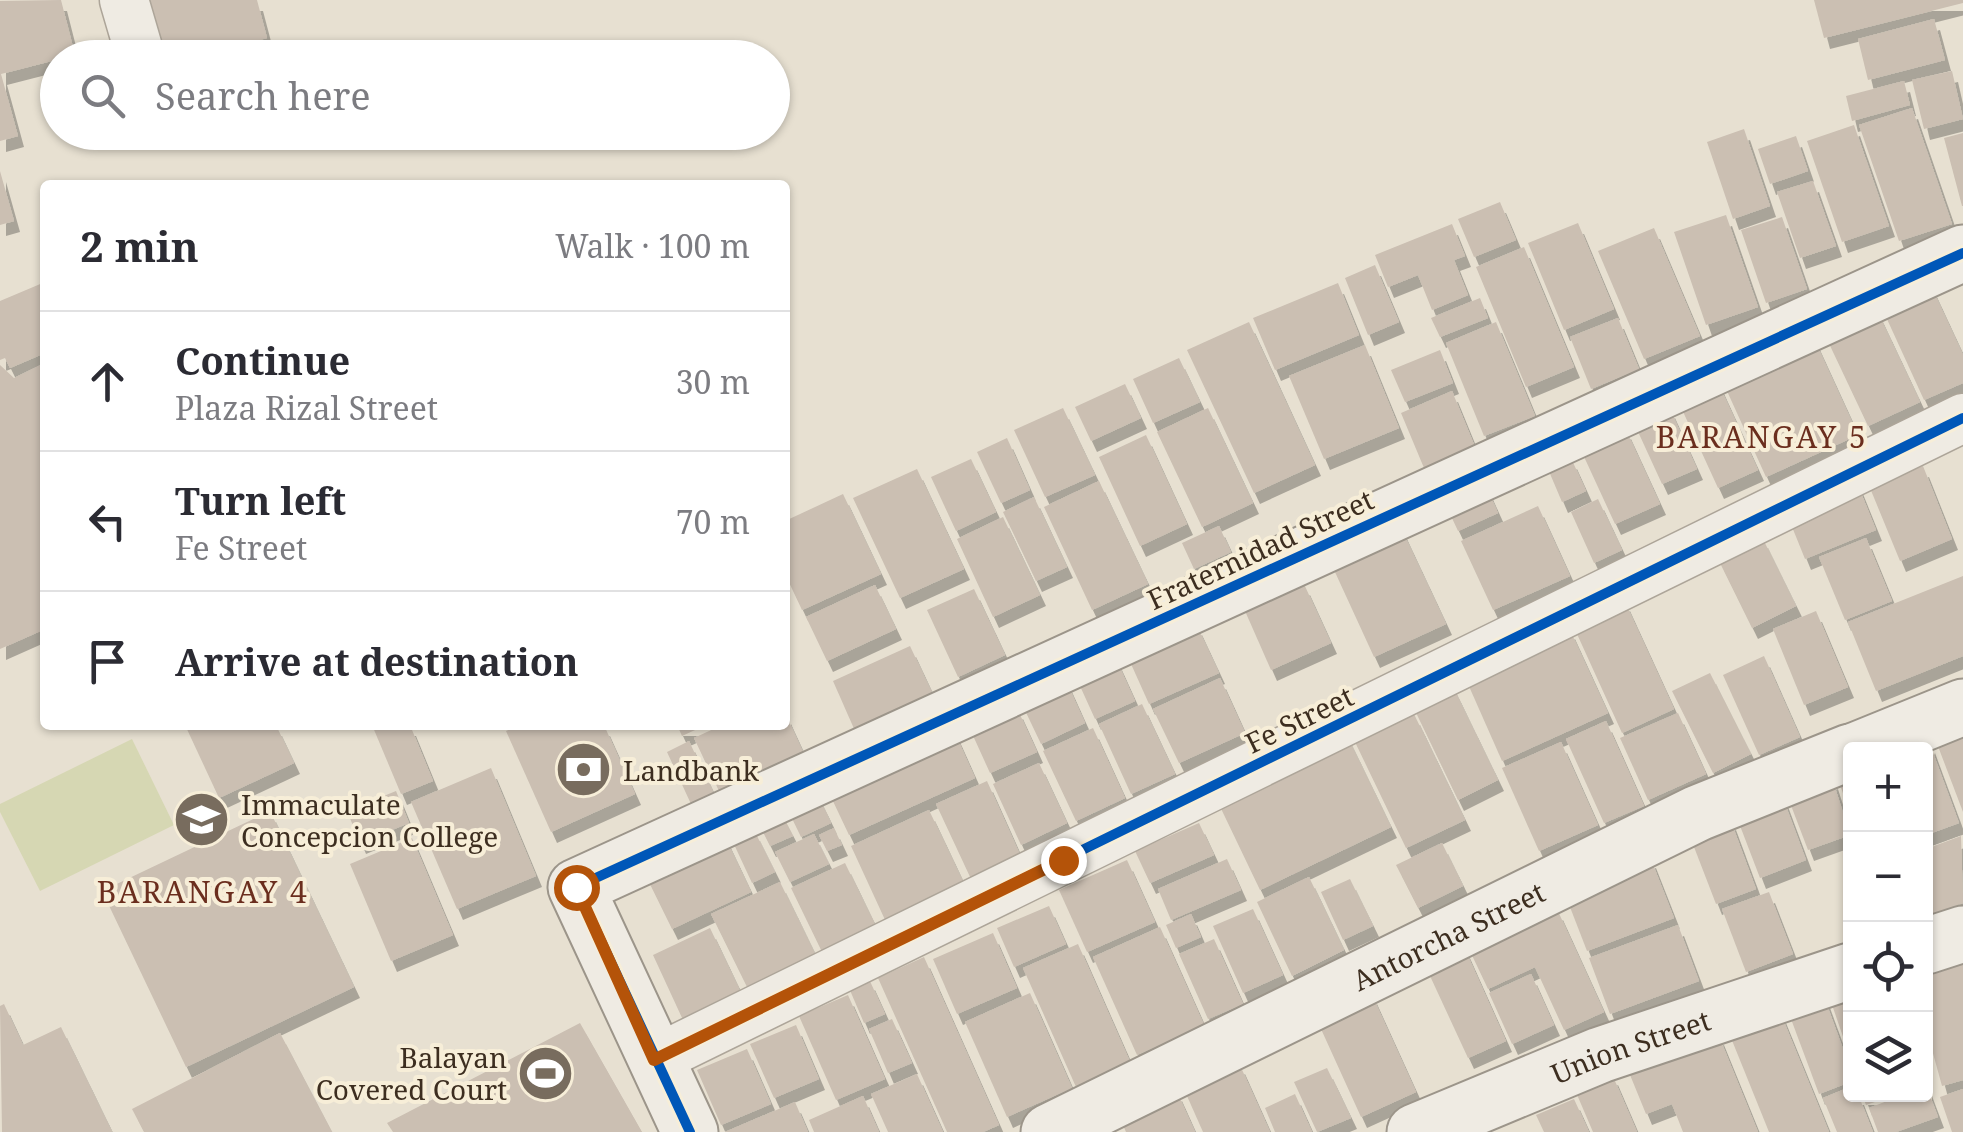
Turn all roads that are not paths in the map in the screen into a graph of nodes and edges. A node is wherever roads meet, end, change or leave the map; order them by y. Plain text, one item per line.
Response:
1 (124, 0) edge
2 (136, 40) edge
3 (1963, 253) edge
4 (1963, 418) edge
5 (1963, 708) edge
6 (1878, 742) edge
7 (1843, 755) edge
8 (1963, 934) edge
9 (1933, 944) edge
10 (1843, 973) edge
11 (654, 1060) junction
12 (690, 1132) edge
13 (1050, 1132) edge
14 (1414, 1132) edge

1 - 2 street
3 - 11 street, Fraternidad Street
4 - 11 street, Fe Street
5 - 6 street
7 - 13 street, Antorcha Street
8 - 9 street
10 - 14 street, Union Street
11 - 12 street

